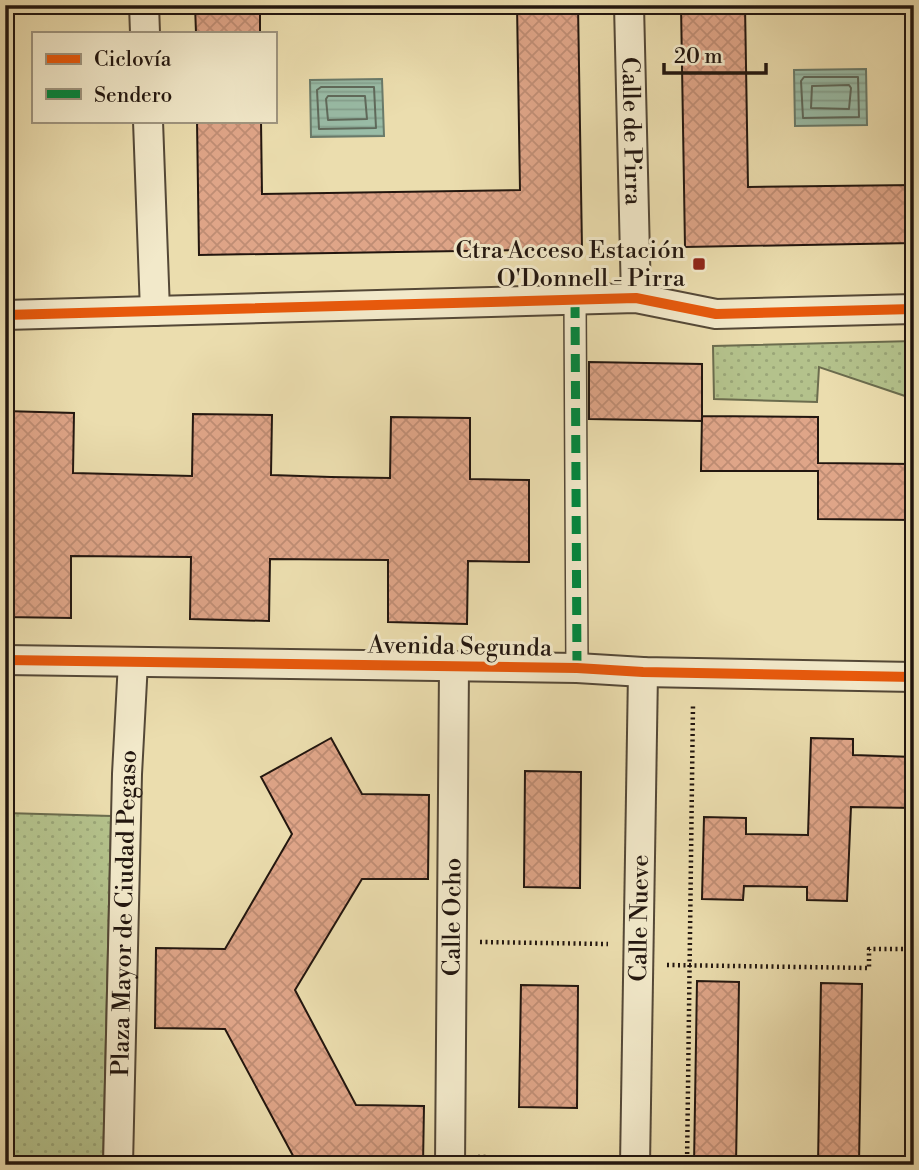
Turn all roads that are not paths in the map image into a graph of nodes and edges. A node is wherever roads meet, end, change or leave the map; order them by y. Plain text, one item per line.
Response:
1 (144, 5) edge
2 (629, 5) edge
3 (145, 32) edge
4 (148, 122) edge
5 (636, 298) junction
6 (575, 300) junction
7 (914, 309) edge
8 (155, 311) junction
9 (5, 315) edge
10 (5, 660) edge
11 (133, 662) junction
12 (454, 668) junction
13 (577, 668) junction
14 (643, 672) junction
15 (914, 677) edge
16 (450, 1161) edge
17 (635, 1162) edge
18 (118, 1165) edge

1 - 3 street
2 - 5 street, Calle de Pirra
4 - 8 street
5 - 6 street
5 - 7 street
6 - 8 street
6 - 13 street
8 - 9 street
10 - 11 street, Avenida Segunda
11 - 12 street, Avenida Segunda
11 - 18 street, Plaza Mayor de Ciudad Pegaso
12 - 13 street, Avenida Segunda
12 - 16 street, Calle Ocho
13 - 14 street, Avenida Segunda
14 - 15 street, Avenida Segunda
14 - 17 street, Calle Nueve

